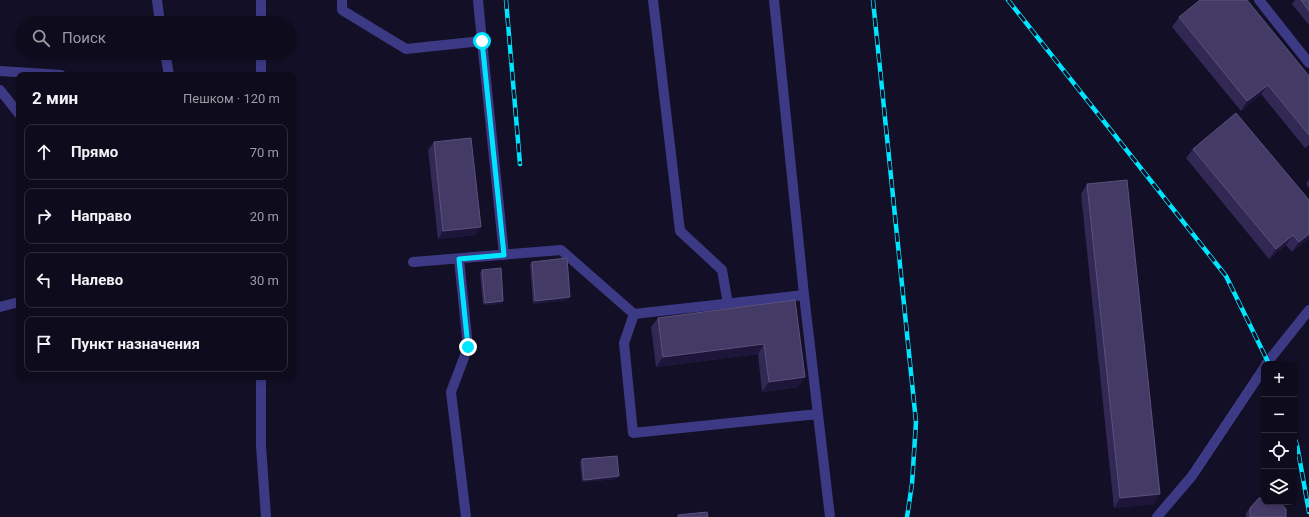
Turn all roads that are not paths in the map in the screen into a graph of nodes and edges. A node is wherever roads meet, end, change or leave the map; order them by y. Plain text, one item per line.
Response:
1 (157, 0) edge
2 (261, 0) edge
3 (342, 0) edge
4 (478, 0) edge
5 (653, 0) edge
6 (774, 0) edge
7 (1260, 0) edge
8 (159, 16) edge
9 (261, 16) edge
10 (482, 41) junction
11 (166, 60) edge
12 (261, 60) edge
13 (1309, 63) edge
14 (0, 71) edge
15 (16, 72) edge
16 (168, 72) edge
17 (261, 72) edge
18 (0, 90) edge
19 (16, 110) edge
20 (504, 255) junction
21 (459, 259) junction
22 (413, 262) dead end
23 (804, 295) junction
24 (16, 303) edge
25 (728, 304) junction
26 (0, 307) edge
27 (1309, 310) edge
28 (634, 314) junction
29 (1268, 361) edge
30 (1261, 372) edge
31 (261, 380) edge
32 (818, 414) junction
33 (266, 517) edge
34 (466, 517) edge
35 (830, 517) edge
36 (1157, 517) edge

1 - 8 street
2 - 9 street
3 - 10 street
4 - 10 street
5 - 25 street
6 - 23 street
7 - 13 street
10 - 20 street
11 - 16 street
12 - 17 street
14 - 15 street
18 - 19 street
20 - 21 street
20 - 28 street
21 - 22 street
21 - 34 street
23 - 25 street
23 - 32 street
24 - 26 street
25 - 28 street
27 - 29 street
28 - 32 street
30 - 36 street
31 - 33 street
32 - 35 street

